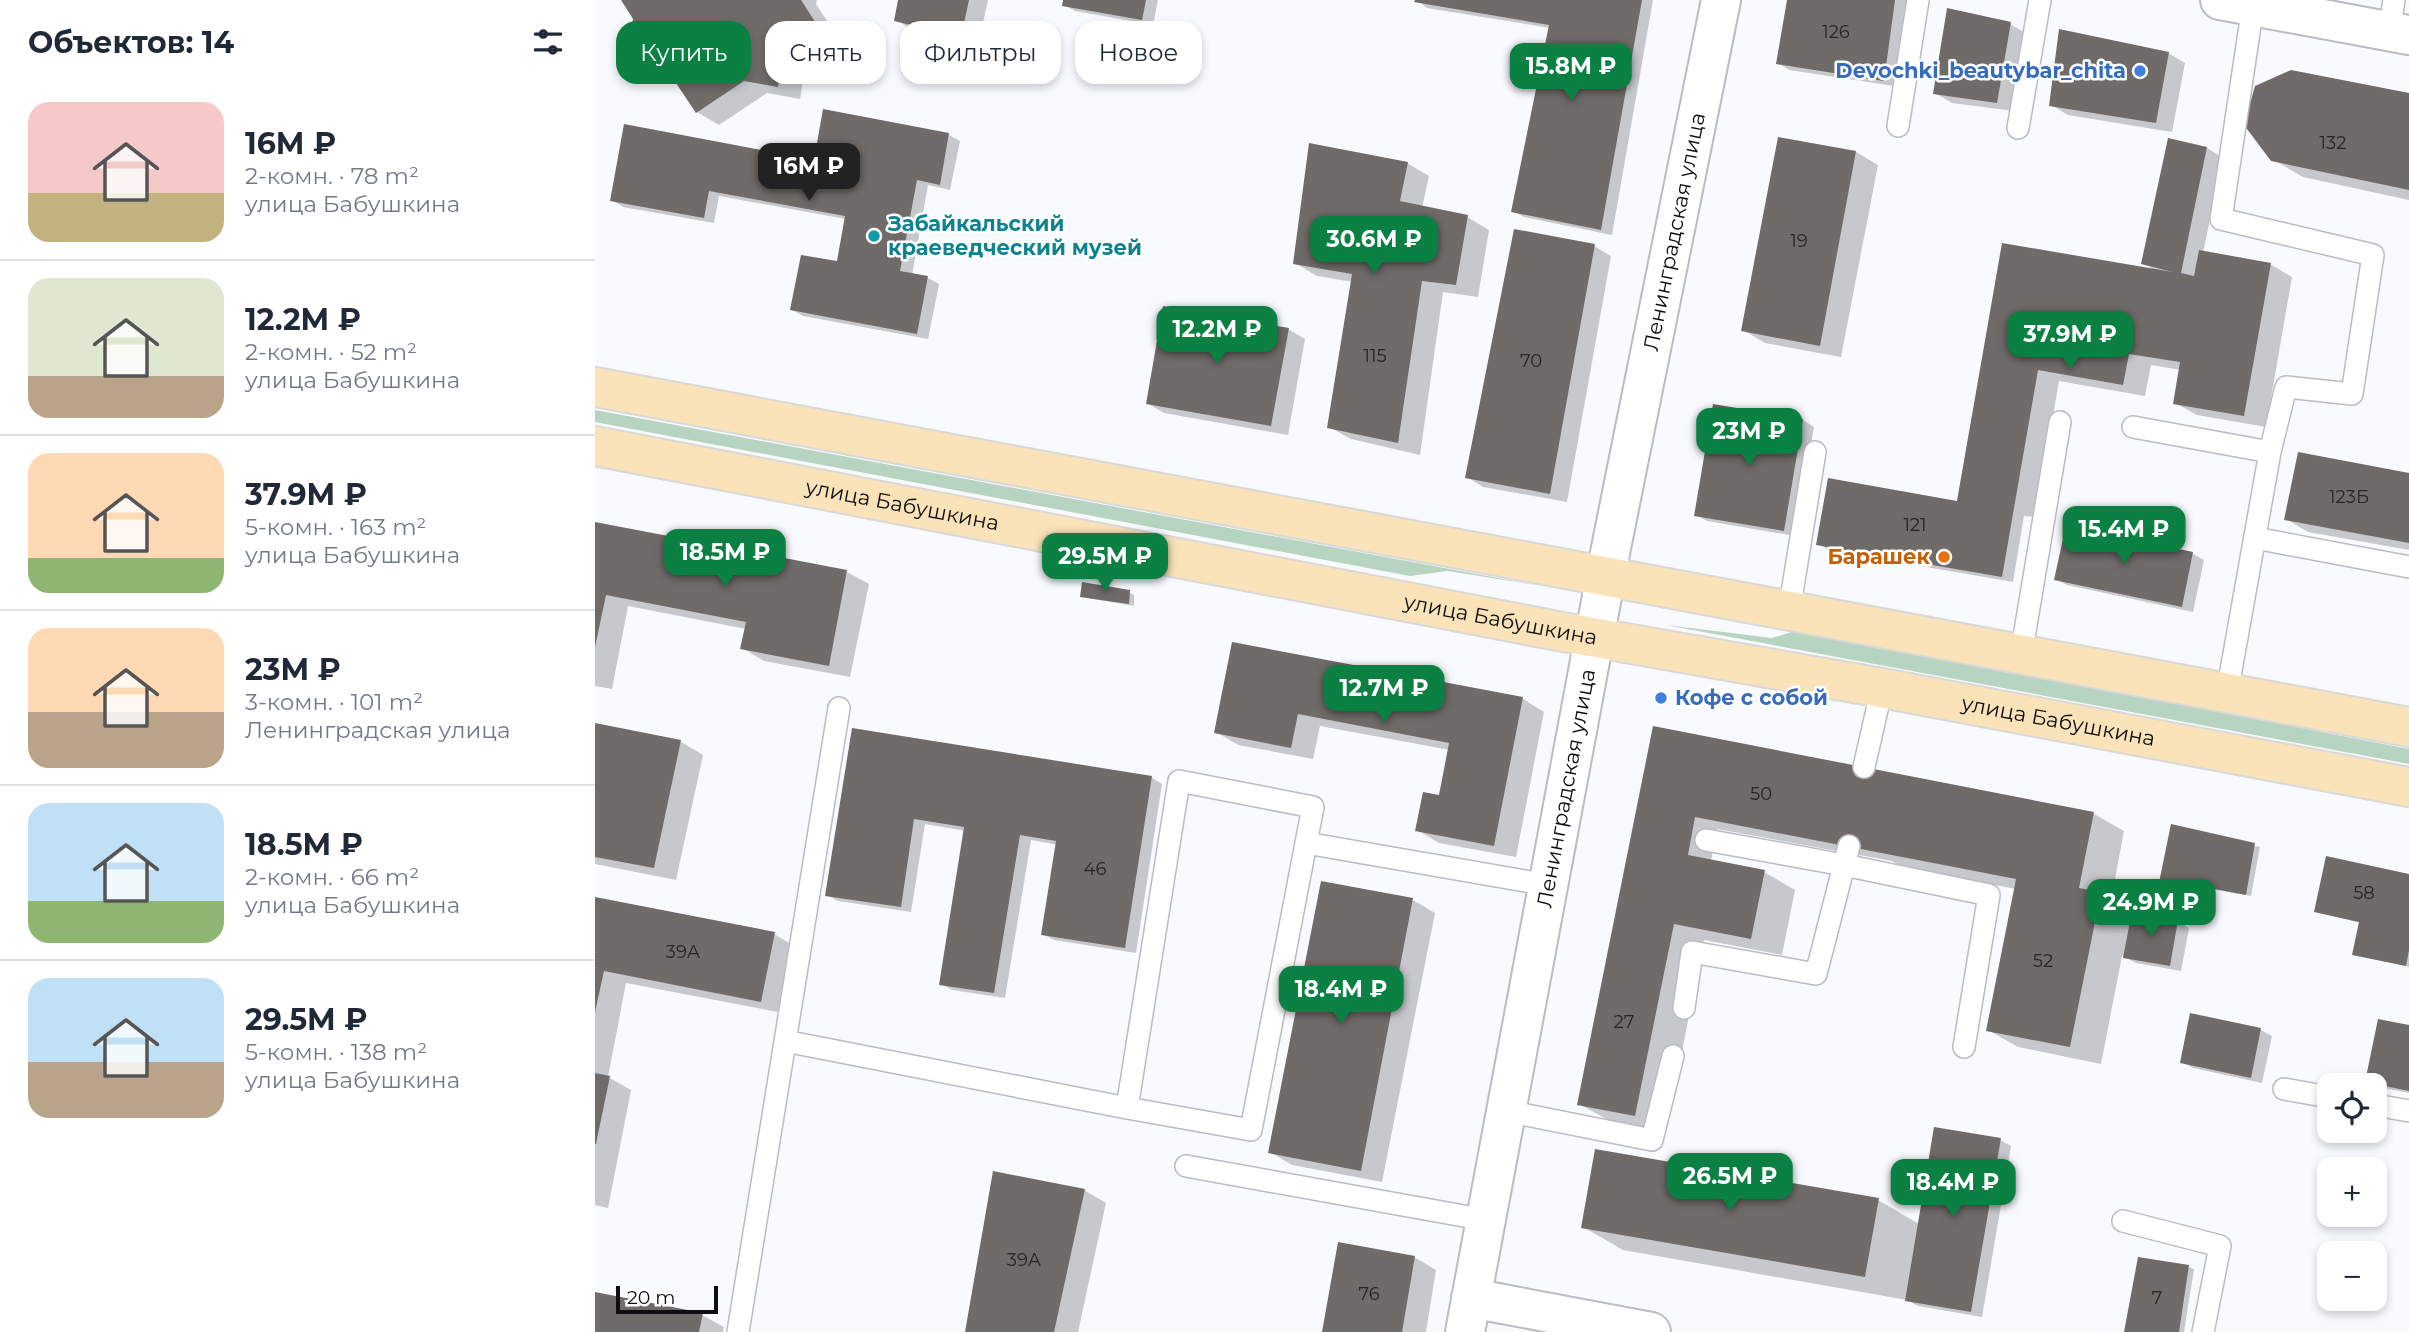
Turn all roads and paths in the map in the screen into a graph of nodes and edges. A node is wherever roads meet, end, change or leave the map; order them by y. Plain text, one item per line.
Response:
1 (1721, 0) edge
2 (1918, 0) edge
3 (2040, 0) edge
4 (2236, 3) edge
5 (2397, 22) edge
6 (1898, 126) dead end
7 (2018, 128) dead end
8 (595, 387) edge
9 (2060, 422) dead end
10 (2133, 427) dead end
11 (595, 446) edge
12 (1815, 452) dead end
13 (2270, 452) junction
14 (2255, 538) junction
15 (2409, 567) edge
16 (1605, 577) junction
17 (1789, 611) junction
18 (1594, 637) junction
19 (2021, 655) junction
20 (1882, 688) junction
21 (2227, 693) junction
22 (839, 708) dead end
23 (2409, 727) edge
24 (1864, 767) dead end
25 (2409, 787) edge
26 (1706, 840) dead end
27 (1306, 843) junction
28 (1846, 856) junction
29 (1548, 885) junction
30 (1684, 1008) dead end
31 (785, 1041) junction
32 (1964, 1047) dead end
33 (1673, 1056) dead end
34 (2284, 1088) dead end
35 (2317, 1095) edge
36 (2387, 1107) edge
37 (1127, 1108) junction
38 (1506, 1111) junction
39 (2409, 1111) edge
40 (1186, 1166) dead end
41 (1486, 1220) junction
42 (2123, 1221) dead end
43 (1468, 1315) edge
44 (738, 1332) edge
45 (1651, 1332) edge
46 (2203, 1332) edge

1 - 16 main road, Ленинградская улица
2 - 6 lane
3 - 7 lane
4 - 5 main road
4 - 13 lane
8 - 16 main road
9 - 19 lane
10 - 13 lane
11 - 18 main road, улица Бабушкина
12 - 17 lane
13 - 14 lane
14 - 15 lane
14 - 21 lane
16 - 17 main road
16 - 18 main road, Ленинградская улица
17 - 19 main road
18 - 20 main road, улица Бабушкина
18 - 29 main road, Ленинградская улица
19 - 21 main road
20 - 24 lane
20 - 25 main road, улица Бабушкина
21 - 23 main road
22 - 31 lane
26 - 28 lane
27 - 29 lane
27 - 37 lane
27 - 37 lane
28 - 30 lane
28 - 32 lane
29 - 38 main road, Ленинградская улица
31 - 37 lane
31 - 44 lane
33 - 38 lane
34 - 35 lane
36 - 39 lane
38 - 41 main road, Ленинградская улица
40 - 41 lane
41 - 43 main road, Ленинградская улица
42 - 46 lane
43 - 45 main road

